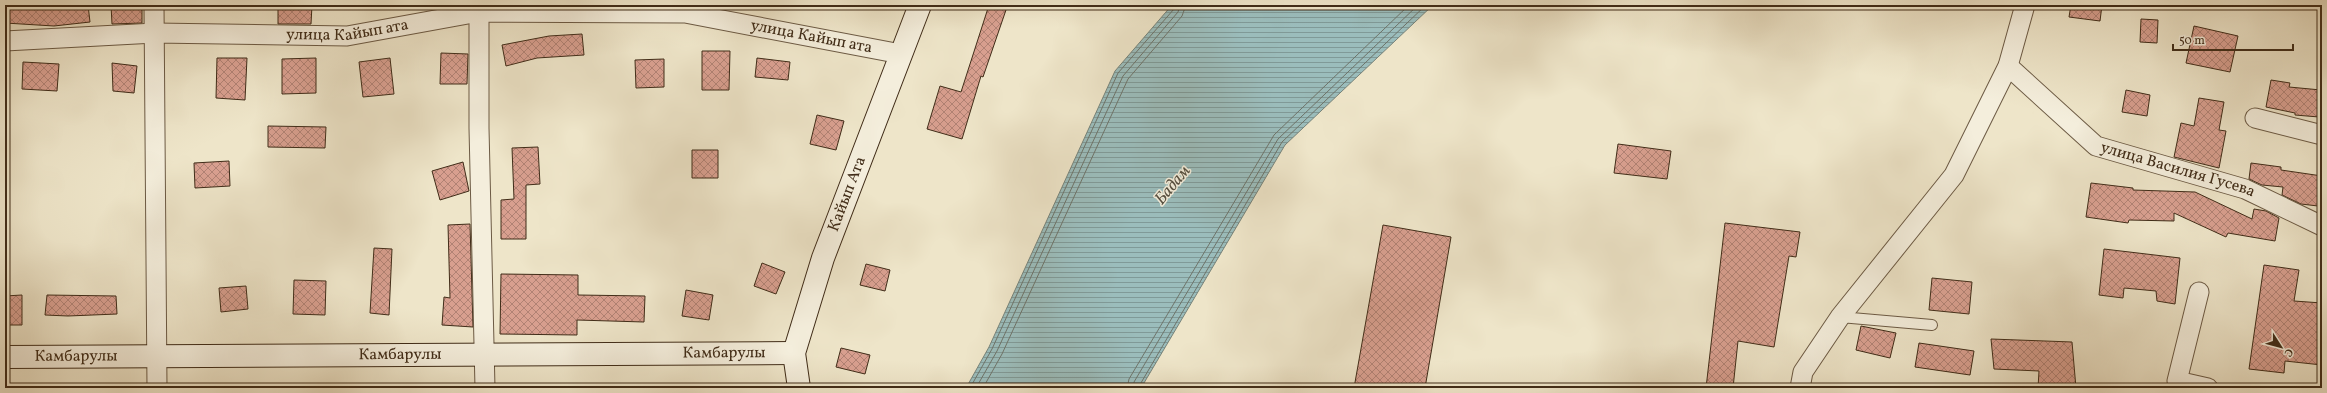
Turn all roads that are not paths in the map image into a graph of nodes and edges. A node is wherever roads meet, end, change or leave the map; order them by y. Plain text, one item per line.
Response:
1 (154, 5) edge
2 (920, 5) edge
3 (2024, 5) edge
4 (479, 9) edge
5 (154, 33) junction
6 (5, 41) edge
7 (901, 54) junction
8 (2008, 66) junction
9 (2255, 118) dead end
10 (2322, 135) edge
11 (2322, 226) edge
12 (2200, 292) dead end
13 (1840, 317) junction
14 (1932, 326) dead end
15 (794, 353) junction
16 (484, 356) junction
17 (5, 357) edge
18 (155, 357) junction
19 (157, 388) edge
20 (484, 388) edge
21 (799, 388) edge
22 (1800, 388) edge
23 (2208, 388) edge

1 - 5 street
2 - 7 street, Кайып Ата
3 - 8 street
4 - 5 street, улица Кайып ата
4 - 7 street, улица Кайып ата
4 - 16 street
5 - 6 street, улица Кайып ата
5 - 18 street
7 - 15 street, Кайып Ата
8 - 11 street, улица Василия Гусева
8 - 13 street
9 - 10 street
12 - 23 street
13 - 14 lane
13 - 22 street
15 - 16 street, Камбарулы
15 - 21 street, Кайып Ата
16 - 18 street, Камбарулы
16 - 20 street
17 - 18 street, Камбарулы
18 - 19 street

